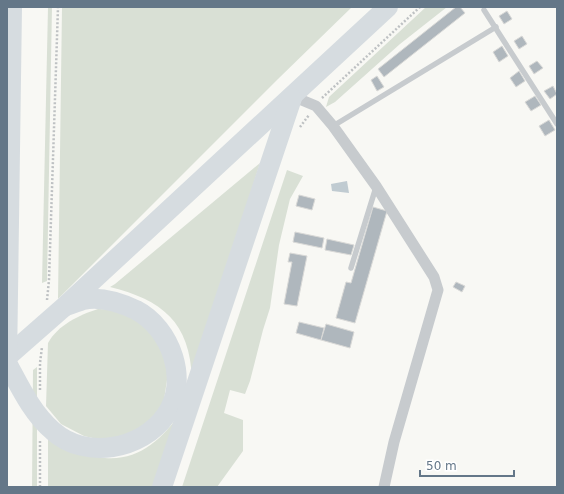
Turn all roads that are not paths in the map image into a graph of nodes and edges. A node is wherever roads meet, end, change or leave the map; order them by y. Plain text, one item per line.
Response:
1 (12, 7) edge
2 (388, 7) edge
3 (484, 10) dead end
4 (496, 28) junction
5 (292, 96) junction
6 (557, 124) edge
7 (333, 126) junction
8 (376, 186) junction
9 (351, 268) dead end
10 (64, 307) junction
11 (7, 357) edge
12 (7, 363) edge
13 (12, 384) edge
14 (162, 487) edge
15 (384, 487) edge

1 - 12 highway
2 - 5 highway
3 - 4 lane
4 - 6 lane
4 - 7 lane
5 - 7 street
5 - 10 highway
5 - 14 highway
7 - 8 street
8 - 9 lane
8 - 15 street
10 - 11 highway
10 - 13 highway
12 - 13 highway

